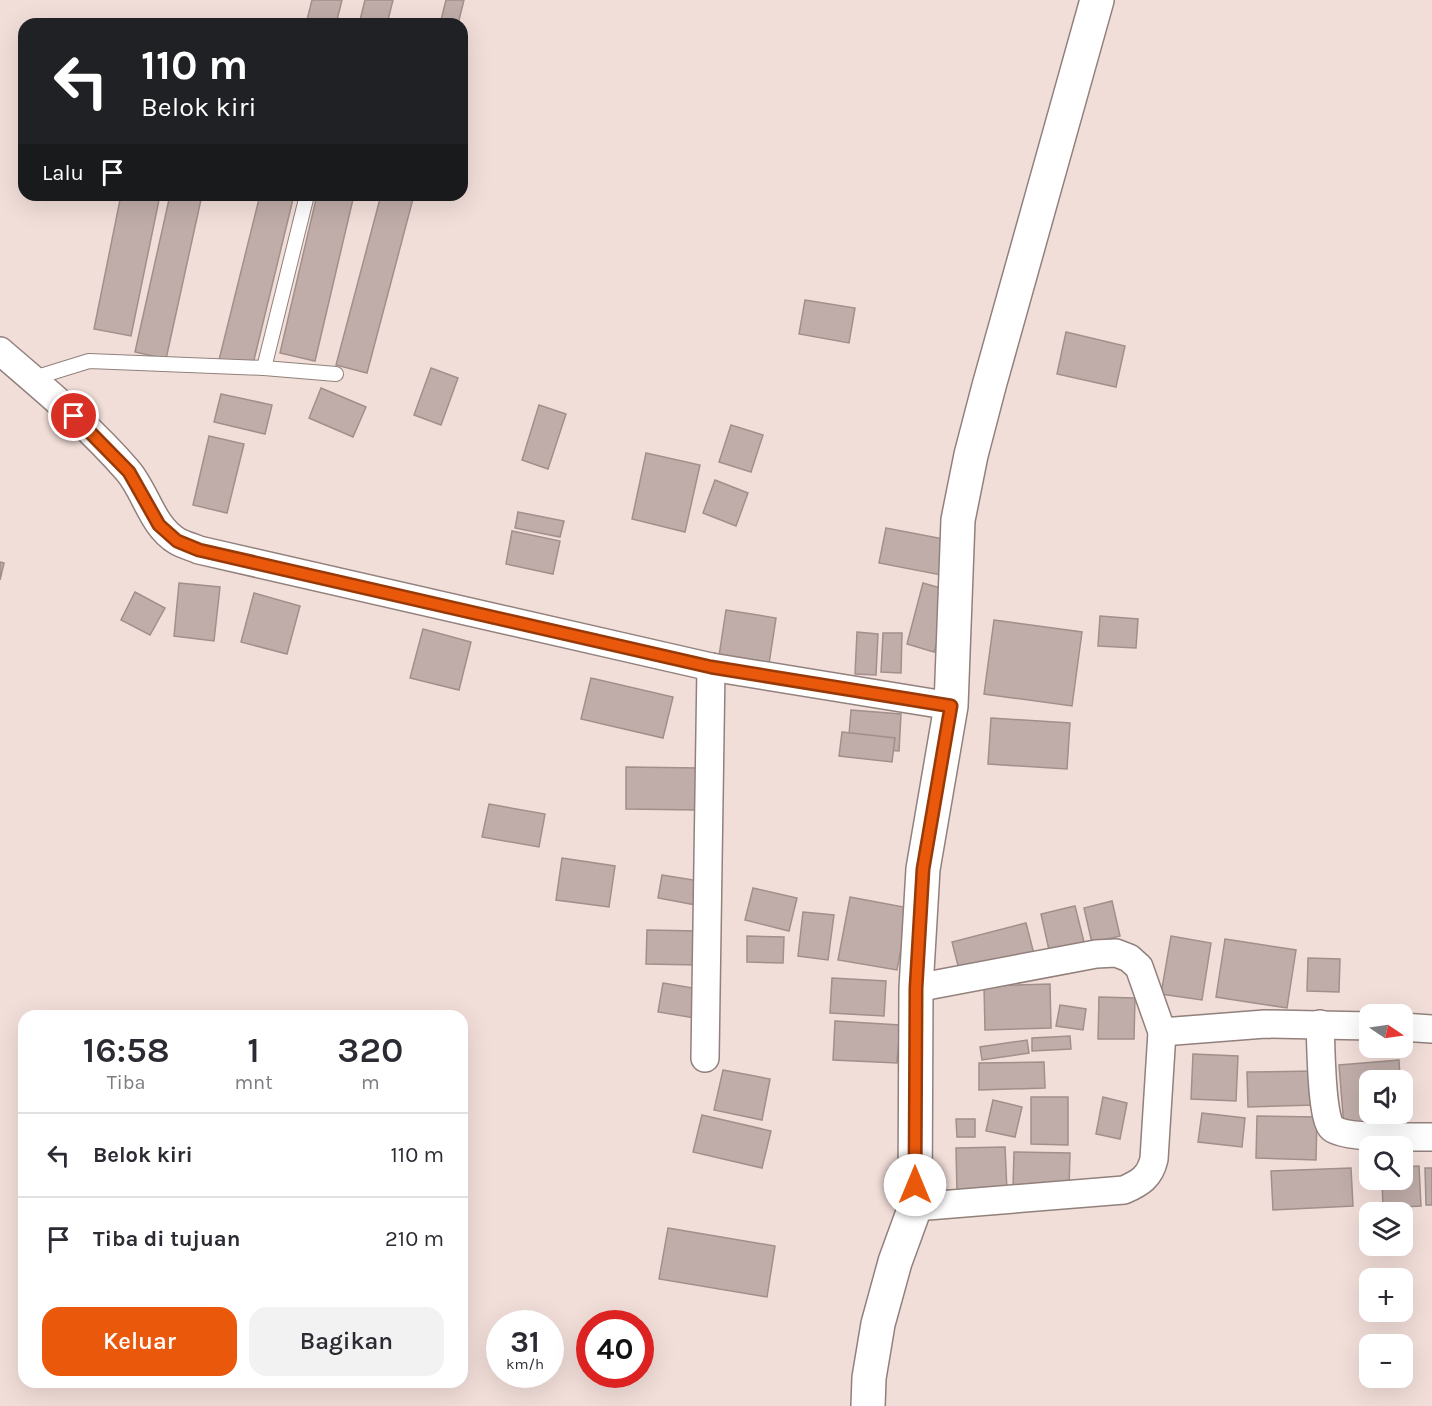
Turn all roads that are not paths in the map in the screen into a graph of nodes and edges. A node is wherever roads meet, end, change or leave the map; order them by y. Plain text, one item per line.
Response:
1 (1097, 0) edge
2 (306, 201) edge
3 (0, 351) edge
4 (264, 368) junction
5 (336, 374) dead end
6 (34, 378) junction
7 (711, 667) junction
8 (951, 706) junction
9 (916, 988) junction
10 (1320, 1024) junction
11 (1359, 1026) edge
12 (1413, 1028) edge
13 (1432, 1029) edge
14 (1162, 1032) junction
15 (705, 1058) dead end
16 (1432, 1137) edge
17 (915, 1207) junction
18 (868, 1406) edge

1 - 8 street
2 - 4 lane
3 - 6 street
4 - 5 lane
4 - 6 lane
6 - 7 street
7 - 8 street
7 - 15 street
8 - 9 street
9 - 14 street
9 - 17 street
10 - 11 street
10 - 14 street
10 - 16 street
12 - 13 street
14 - 17 street
17 - 18 street

